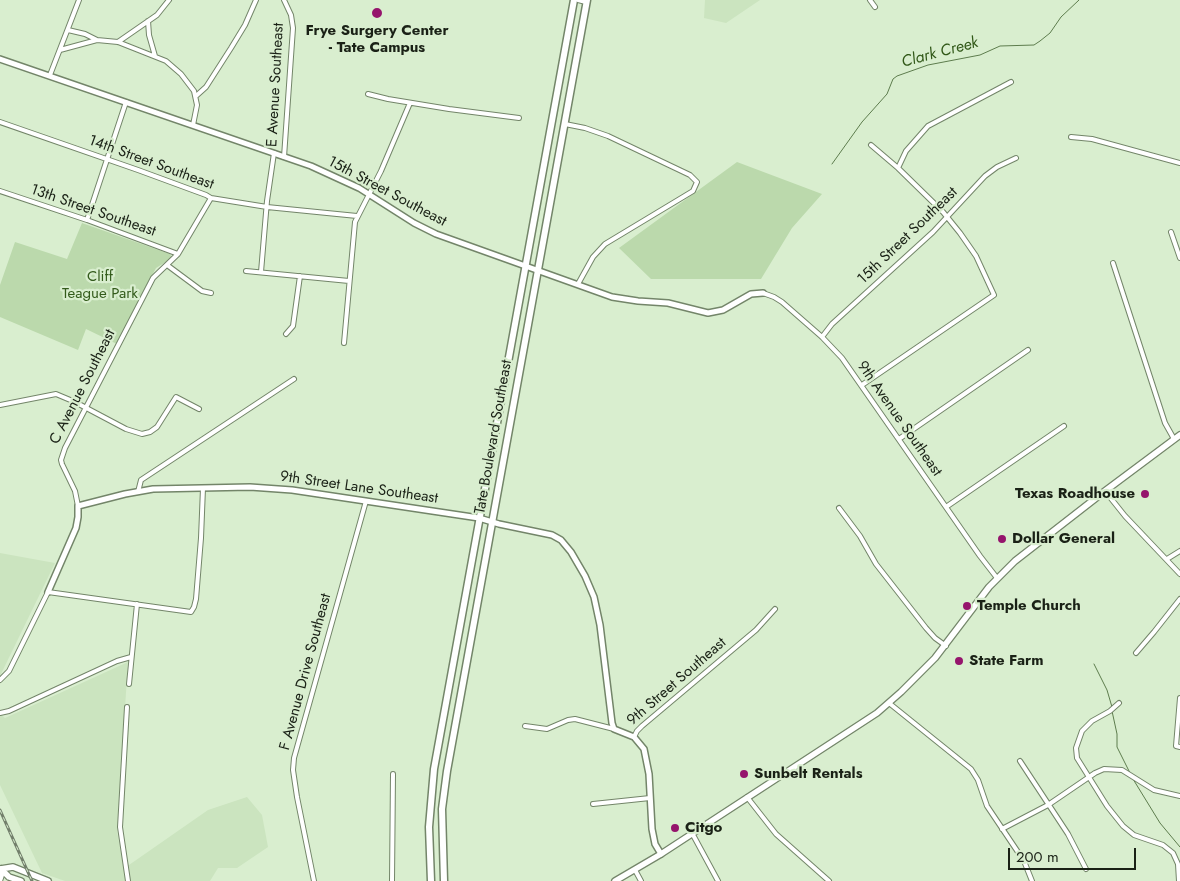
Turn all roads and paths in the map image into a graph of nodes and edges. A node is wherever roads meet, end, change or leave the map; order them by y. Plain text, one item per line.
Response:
1 (80, 0) edge
2 (169, 0) edge
3 (256, 0) edge
4 (284, 0) edge
5 (574, 0) edge
6 (578, 0) edge
7 (870, 0) edge
8 (586, 1) edge
9 (875, 7) dead end
10 (148, 22) junction
11 (68, 30) junction
12 (97, 40) junction
13 (118, 42) junction
14 (60, 50) junction
15 (155, 56) junction
16 (0, 59) edge
17 (50, 75) junction
18 (1011, 82) dead end
19 (368, 94) dead end
20 (196, 96) junction
21 (126, 102) junction
22 (410, 103) junction
23 (519, 118) dead end
24 (0, 122) edge
25 (565, 124) junction
26 (193, 125) junction
27 (1071, 137) dead end
28 (871, 145) dead end
29 (274, 153) junction
30 (284, 156) junction
31 (1016, 158) dead end
32 (108, 159) junction
33 (1180, 163) edge
34 (898, 168) junction
35 (0, 191) edge
36 (368, 194) junction
37 (211, 198) junction
38 (267, 207) junction
39 (357, 216) junction
40 (947, 218) junction
41 (87, 220) junction
42 (1171, 232) dead end
43 (178, 254) junction
44 (1180, 258) edge
45 (1114, 262) dead end
46 (167, 265) junction
47 (526, 265) junction
48 (538, 269) junction
49 (246, 271) dead end
50 (261, 272) junction
51 (300, 276) junction
52 (349, 281) junction
53 (578, 284) junction
54 (211, 293) dead end
55 (763, 293) joint
56 (286, 334) dead end
57 (822, 337) junction
58 (344, 343) dead end
59 (1028, 350) dead end
60 (294, 379) dead end
61 (862, 385) junction
62 (0, 405) edge
63 (86, 409) junction
64 (199, 409) dead end
65 (1064, 426) dead end
66 (1180, 435) edge
67 (899, 439) junction
68 (1174, 439) junction
69 (204, 488) junction
70 (1105, 491) junction
71 (138, 492) junction
72 (366, 500) junction
73 (78, 506) junction
74 (839, 508) dead end
75 (946, 508) junction
76 (479, 518) junction
77 (492, 522) junction
78 (1180, 551) edge
79 (1167, 559) junction
80 (1180, 574) edge
81 (997, 578) junction
82 (48, 592) junction
83 (1180, 599) edge
84 (138, 604) junction
85 (775, 609) dead end
86 (946, 646) junction
87 (1136, 652) dead end
88 (131, 657) junction
89 (0, 680) edge
90 (129, 684) dead end
91 (1180, 698) edge
92 (889, 703) junction
93 (1119, 703) dead end
94 (127, 707) dead end
95 (0, 713) edge
96 (525, 726) dead end
97 (614, 729) junction
98 (634, 737) junction
99 (1180, 746) edge
100 (1020, 761) dead end
101 (393, 774) dead end
102 (1089, 777) junction
103 (1180, 796) edge
104 (747, 797) junction
105 (650, 798) junction
106 (593, 804) dead end
107 (1048, 805) junction
108 (1002, 829) junction
109 (692, 833) junction
110 (661, 854) junction
111 (1086, 869) dead end
112 (0, 870) edge
113 (634, 870) junction
114 (0, 881) edge
115 (21, 881) edge
116 (48, 881) edge
117 (128, 881) edge
118 (314, 881) edge
119 (392, 881) edge
120 (431, 881) edge
121 (444, 881) edge
122 (615, 881) edge
123 (641, 881) edge
124 (718, 881) edge
125 (829, 881) edge
126 (1032, 881) edge
127 (1179, 881) edge

1 - 11 street
2 - 10 street
3 - 20 street
4 - 30 street, E Avenue Southeast
5 - 47 main road, Tate Boulevard Southeast
6 - 8 street
7 - 9 street
8 - 25 main road, Tate Boulevard Southeast
10 - 13 street
10 - 15 street
11 - 12 street
11 - 14 street
12 - 13 street
12 - 14 street
13 - 15 street
14 - 17 street
15 - 20 street
16 - 17 street, 15th Street Southeast
17 - 21 street, 15th Street Southeast
18 - 34 street
19 - 22 street
20 - 26 street
21 - 26 street, 15th Street Southeast
21 - 32 street
22 - 23 street
22 - 36 street
24 - 32 street, 14th Street Southeast
25 - 48 main road, Tate Boulevard Southeast
25 - 53 street
26 - 29 street, 15th Street Southeast
27 - 33 street
28 - 34 street
29 - 30 street, 15th Street Southeast
29 - 38 street, E Avenue Southeast
30 - 36 street, 15th Street Southeast
31 - 40 street, 15th Street Southeast
32 - 37 street, 14th Street Southeast
32 - 41 street
34 - 40 street
35 - 41 street, 13th Street Southeast
36 - 39 street
36 - 47 street, 15th Street Southeast
37 - 38 street, 14th Street Southeast
37 - 43 street, C Avenue Southeast
38 - 39 street, 14th Street Southeast
38 - 50 street, E Avenue Southeast
39 - 52 street
40 - 57 street, 15th Street Southeast
40 - 61 street
41 - 43 street, 13th Street Southeast
42 - 44 street
43 - 46 street, C Avenue Southeast
45 - 68 street
46 - 54 street
46 - 63 street, C Avenue Southeast
47 - 48 street, 15th Street Southeast
47 - 76 main road, Tate Boulevard Southeast
48 - 53 street, 15th Street Southeast
48 - 77 main road, Tate Boulevard Southeast
49 - 50 street
50 - 51 street
51 - 52 street
51 - 56 street
52 - 58 street
53 - 55 street, 15th Street Southeast
55 - 57 street, 9th Avenue Southeast
57 - 61 street, 9th Avenue Southeast
59 - 67 street
60 - 71 street
61 - 67 street, 9th Avenue Southeast
62 - 63 street
63 - 64 street
63 - 73 street, C Avenue Southeast
65 - 75 street
66 - 68 main road
67 - 75 street, 9th Avenue Southeast
68 - 70 main road
69 - 71 street, 9th Street Lane Southeast
69 - 72 street, 9th Street Lane Southeast
69 - 84 street
70 - 79 street
70 - 81 main road
71 - 73 street, 9th Street Lane Southeast
72 - 76 street, 9th Street Lane Southeast
72 - 118 street, F Avenue Drive Southeast
73 - 82 street, C Avenue Southeast
74 - 86 street
75 - 81 street, 9th Avenue Southeast
76 - 77 street, 9th Street Lane Southeast
76 - 120 main road, Tate Boulevard Southeast
77 - 97 street, 9th Street Lane Southeast
77 - 121 main road, Tate Boulevard Southeast
78 - 79 street
79 - 80 street
81 - 86 main road
82 - 84 street
82 - 89 street, C Avenue Southeast
83 - 87 street
84 - 88 street
85 - 98 street, 9th Street Southeast
86 - 92 main road
88 - 90 street
88 - 95 street
91 - 99 street
92 - 104 main road
92 - 108 street
93 - 102 street
94 - 117 street
96 - 97 street, 9th Street Southeast
97 - 98 street, 9th Street Southeast
98 - 105 street
100 - 107 street
101 - 119 street
102 - 103 street
102 - 107 street
102 - 127 street
104 - 109 main road
104 - 125 street
105 - 106 street
105 - 110 street
107 - 108 street
107 - 111 street
108 - 126 street
109 - 110 main road
109 - 124 street
110 - 113 main road
112 - 114 street
112 - 115 main road
112 - 116 main road
113 - 122 main road
113 - 123 street

